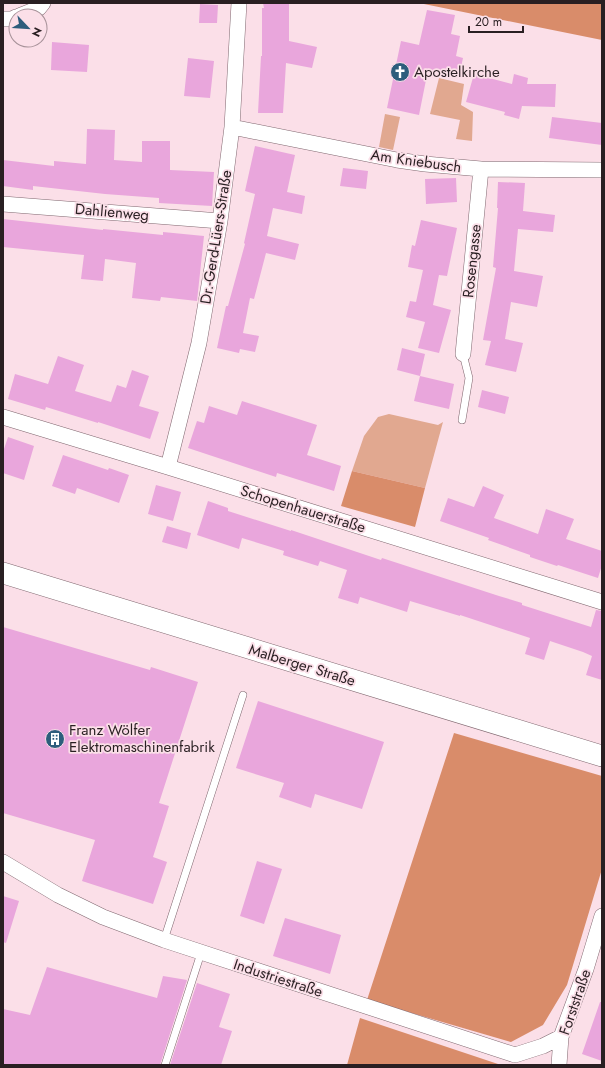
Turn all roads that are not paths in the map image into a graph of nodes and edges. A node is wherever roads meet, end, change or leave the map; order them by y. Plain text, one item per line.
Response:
1 (239, 3) edge
2 (232, 127) junction
3 (482, 169) junction
4 (602, 170) edge
5 (3, 204) edge
6 (220, 221) junction
7 (463, 354) joint
8 (3, 417) edge
9 (462, 420) dead end
10 (168, 467) junction
11 (3, 573) edge
12 (602, 602) edge
13 (243, 695) dead end
14 (602, 756) edge
15 (3, 862) edge
16 (602, 916) edge
17 (164, 940) junction
18 (201, 952) junction
19 (561, 1036) junction
20 (165, 1065) edge
21 (559, 1065) edge

1 - 2 street, Dr.-Gerd-Lüers-Straße
2 - 3 street, Am Kniebusch
2 - 6 street, Dr.-Gerd-Lüers-Straße
3 - 4 street, Am Kniebusch
3 - 7 street, Rosengasse
5 - 6 street, Dahlienweg
6 - 10 street, Dr.-Gerd-Lüers-Straße
7 - 9 lane
8 - 10 street, Schopenhauerstraße
10 - 12 street, Schopenhauerstraße
11 - 14 street, Malberger Straße
13 - 17 lane
15 - 17 street, Industriestraße
16 - 19 street, Forststraße
17 - 18 street, Industriestraße
18 - 19 street, Industriestraße
18 - 20 lane
19 - 21 street, Forststraße

